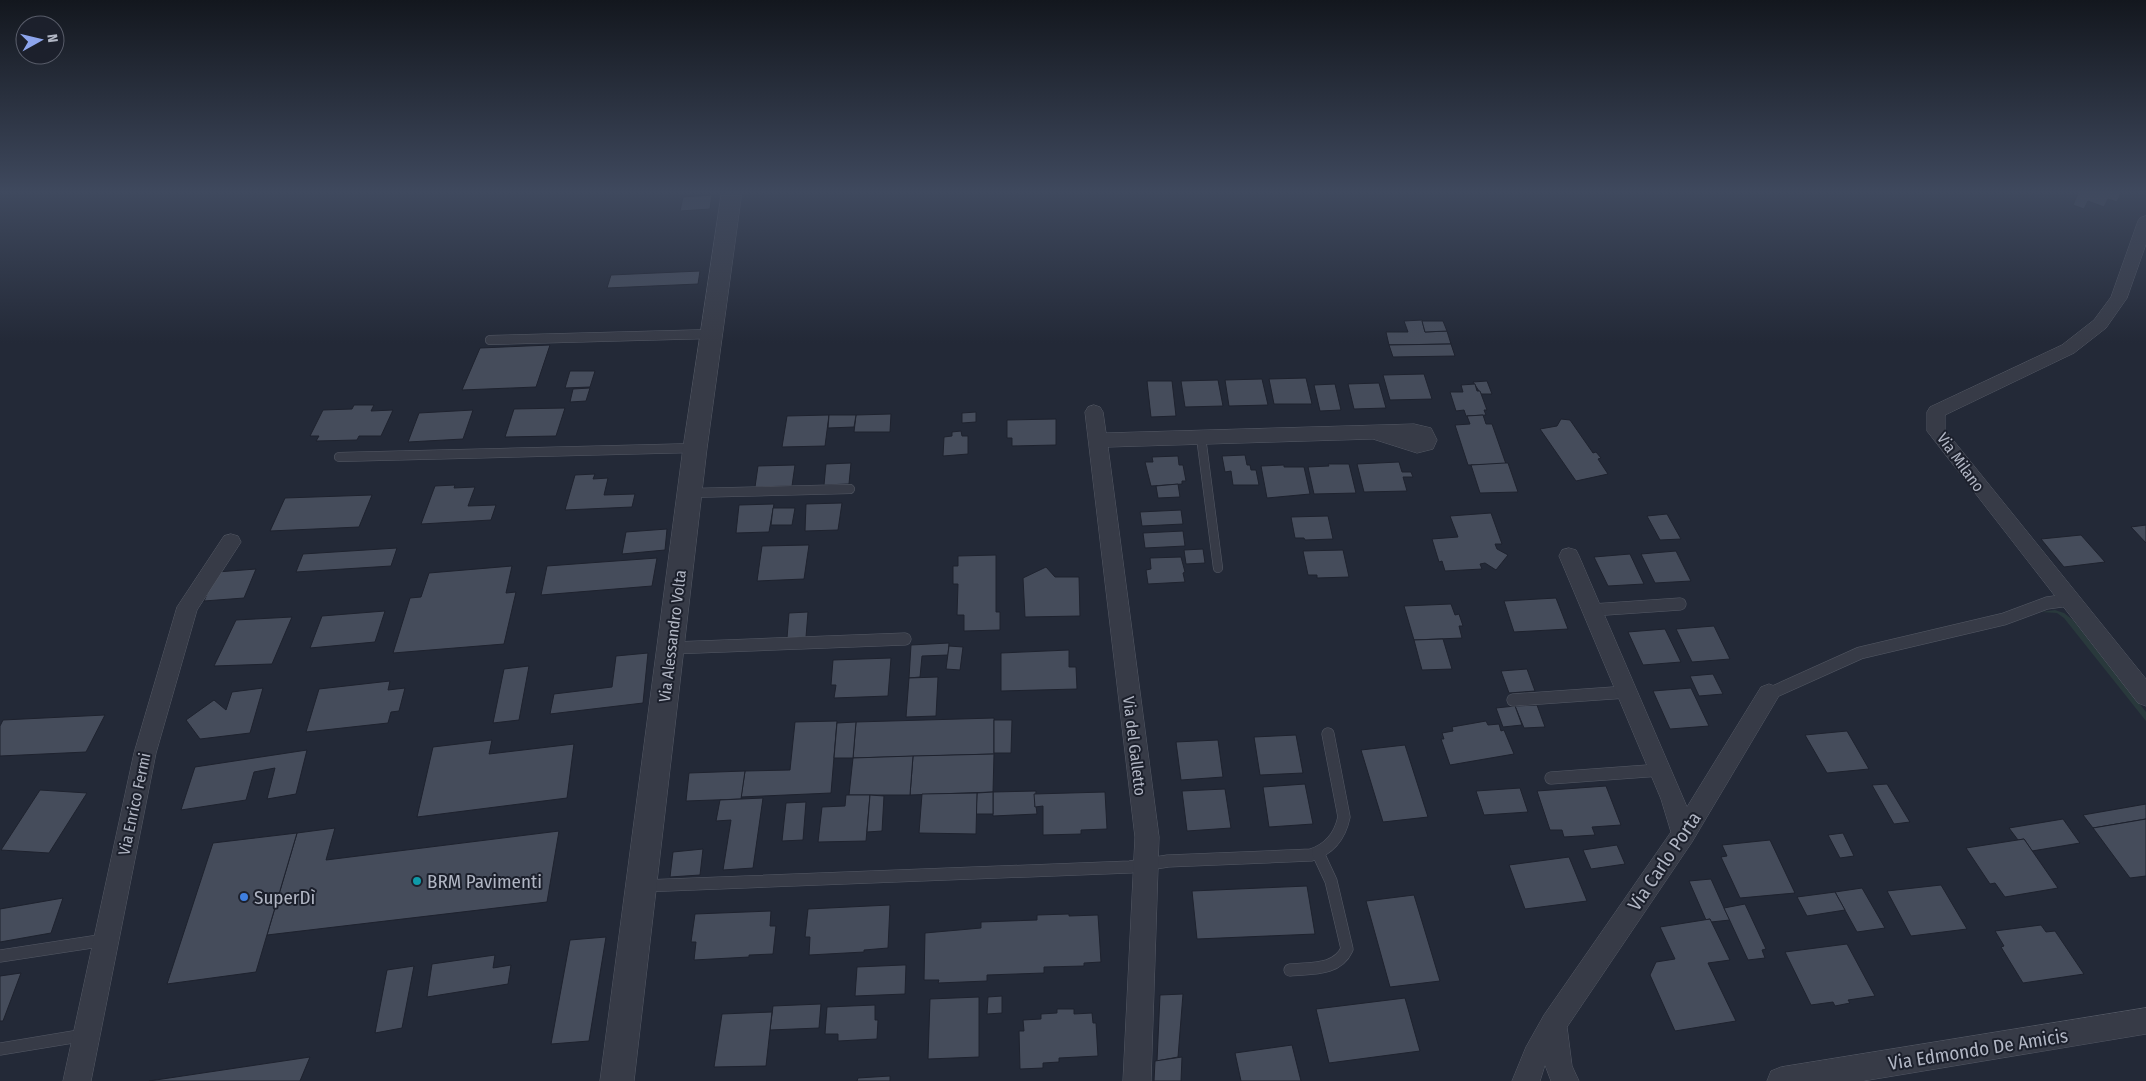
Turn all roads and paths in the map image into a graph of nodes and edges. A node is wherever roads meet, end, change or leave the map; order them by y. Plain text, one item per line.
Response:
1 (725, 241) edge
2 (2139, 241) edge
3 (711, 334) junction
4 (490, 340) dead end
5 (1094, 412) dead end
6 (1376, 433) dead end
7 (1201, 437) junction
8 (1097, 440) junction
9 (695, 448) junction
10 (339, 457) dead end
11 (850, 489) dead end
12 (690, 493) junction
13 (231, 542) dead end
14 (1569, 556) dead end
15 (1218, 568) dead end
16 (2069, 600) junction
17 (1680, 604) dead end
18 (1592, 610) junction
19 (905, 638) dead end
20 (671, 648) junction
21 (1627, 692) junction
22 (1769, 694) joint
23 (2146, 696) edge
24 (1513, 700) dead end
25 (1328, 734) dead end
26 (1660, 770) junction
27 (1551, 778) dead end
28 (1684, 834) junction
29 (1318, 853) junction
30 (1147, 864) junction
31 (641, 886) junction
32 (105, 940) junction
33 (0, 956) edge
34 (1290, 970) dead end
35 (2146, 1021) edge
36 (1553, 1024) junction
37 (86, 1035) junction
38 (0, 1049) edge
39 (77, 1081) edge
40 (617, 1081) edge
41 (1137, 1081) edge
42 (1526, 1081) edge
43 (1565, 1081) edge
44 (1780, 1081) edge

1 - 3 street, Via Alessandro Volta
2 - 16 street, Via Milano
3 - 4 lane
3 - 9 street, Via Alessandro Volta
5 - 8 street, Via del Galletto
6 - 7 street
7 - 8 street
7 - 15 lane
8 - 30 street, Via del Galletto
9 - 10 lane
9 - 12 street, Via Alessandro Volta
11 - 12 lane
12 - 20 street, Via Alessandro Volta
13 - 32 street, Via Enrico Fermi
14 - 18 street
16 - 22 lane
16 - 23 street, Via Milano
17 - 18 lane
18 - 21 street
19 - 20 lane
20 - 31 street, Via Alessandro Volta
21 - 24 lane
21 - 26 street
22 - 28 street, Via Carlo Porta
25 - 29 lane
26 - 27 lane
26 - 28 street
28 - 36 street, Via Carlo Porta
29 - 30 lane
29 - 34 lane
30 - 31 lane
30 - 41 street, Via del Galletto
31 - 40 street, Via Alessandro Volta
32 - 33 lane
32 - 37 street, Via Enrico Fermi
35 - 44 street, Via Edmondo De Amicis
36 - 42 street, Via Carlo Porta
36 - 43 street
37 - 38 lane
37 - 39 street, Via Enrico Fermi

